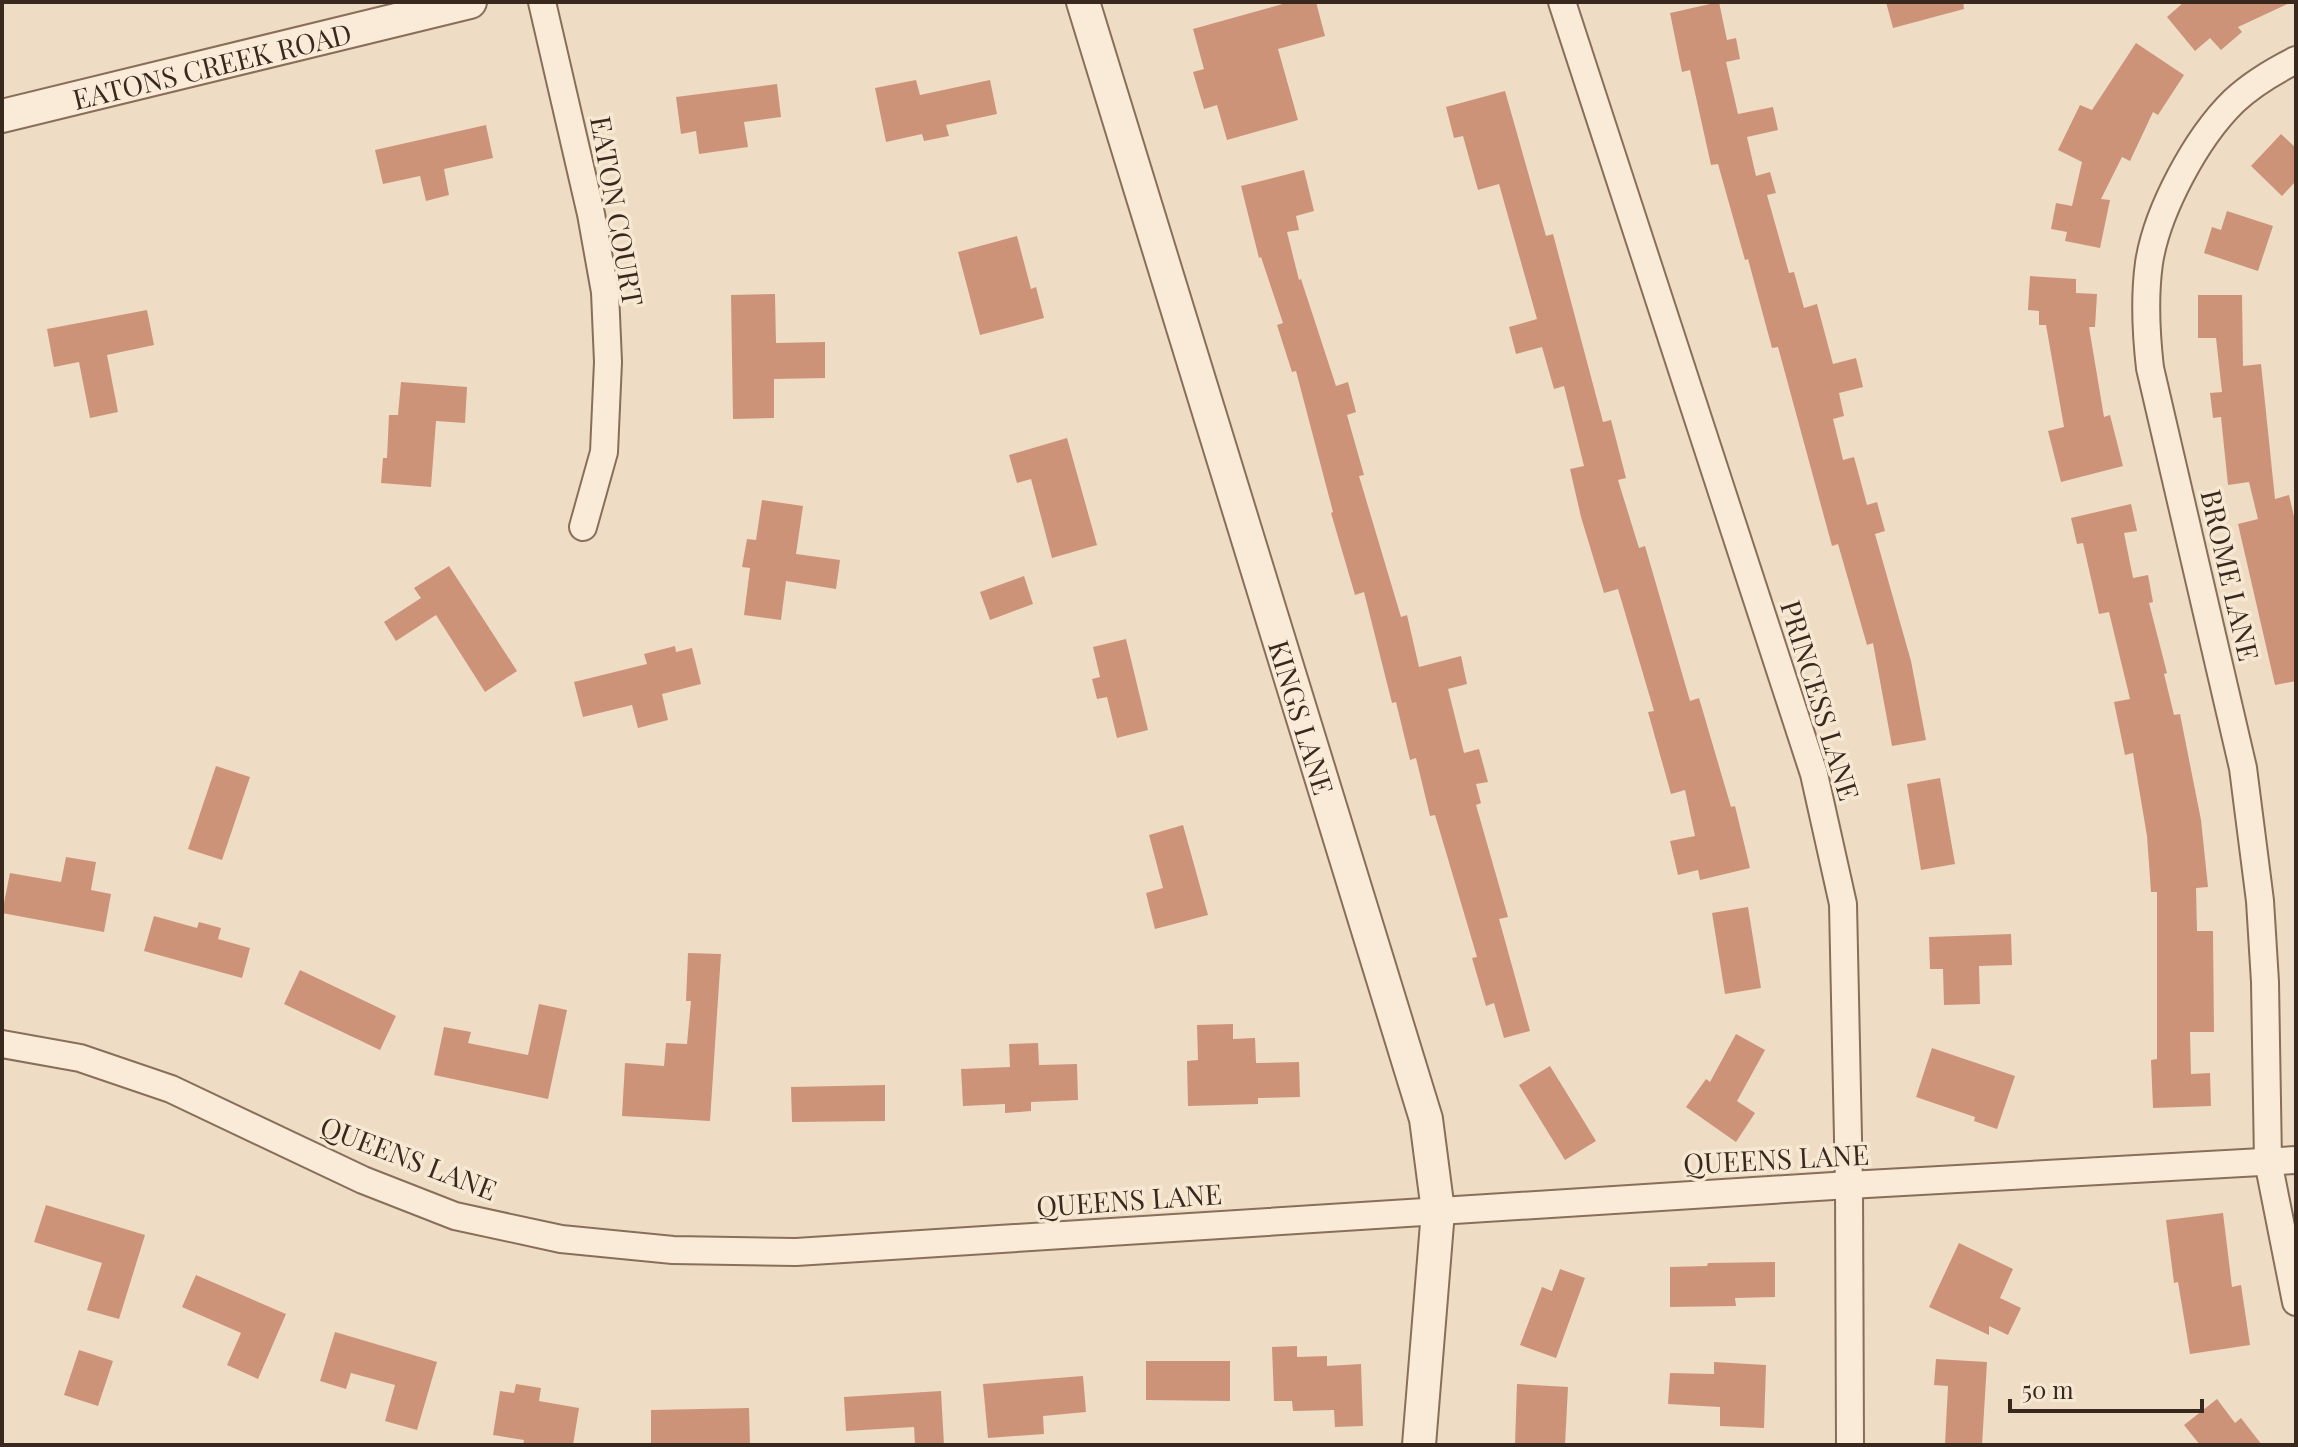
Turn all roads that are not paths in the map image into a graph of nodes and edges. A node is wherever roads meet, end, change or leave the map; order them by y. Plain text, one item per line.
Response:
1 (470, 2) edge
2 (542, 2) edge
3 (1083, 2) edge
4 (1562, 2) edge
5 (2296, 60) edge
6 (2, 116) edge
7 (583, 527) dead end
8 (2, 1044) edge
9 (2296, 1160) edge
10 (2268, 1161) junction
11 (1849, 1185) junction
12 (1438, 1211) junction
13 (2296, 1302) edge
14 (1419, 1445) edge
15 (1850, 1445) edge

1 - 6 street, EATONS CREEK ROAD
2 - 7 street, EATON COURT
3 - 12 street, KINGS LANE
4 - 11 street, PRINCESS LANE
5 - 10 street, BROME LANE
8 - 12 street, QUEENS LANE
9 - 10 street, QUEENS LANE
10 - 11 street, QUEENS LANE
10 - 13 street, BROME LANE
11 - 12 street, QUEENS LANE
11 - 15 street, PRINCESS LANE
12 - 14 street, KINGS LANE

